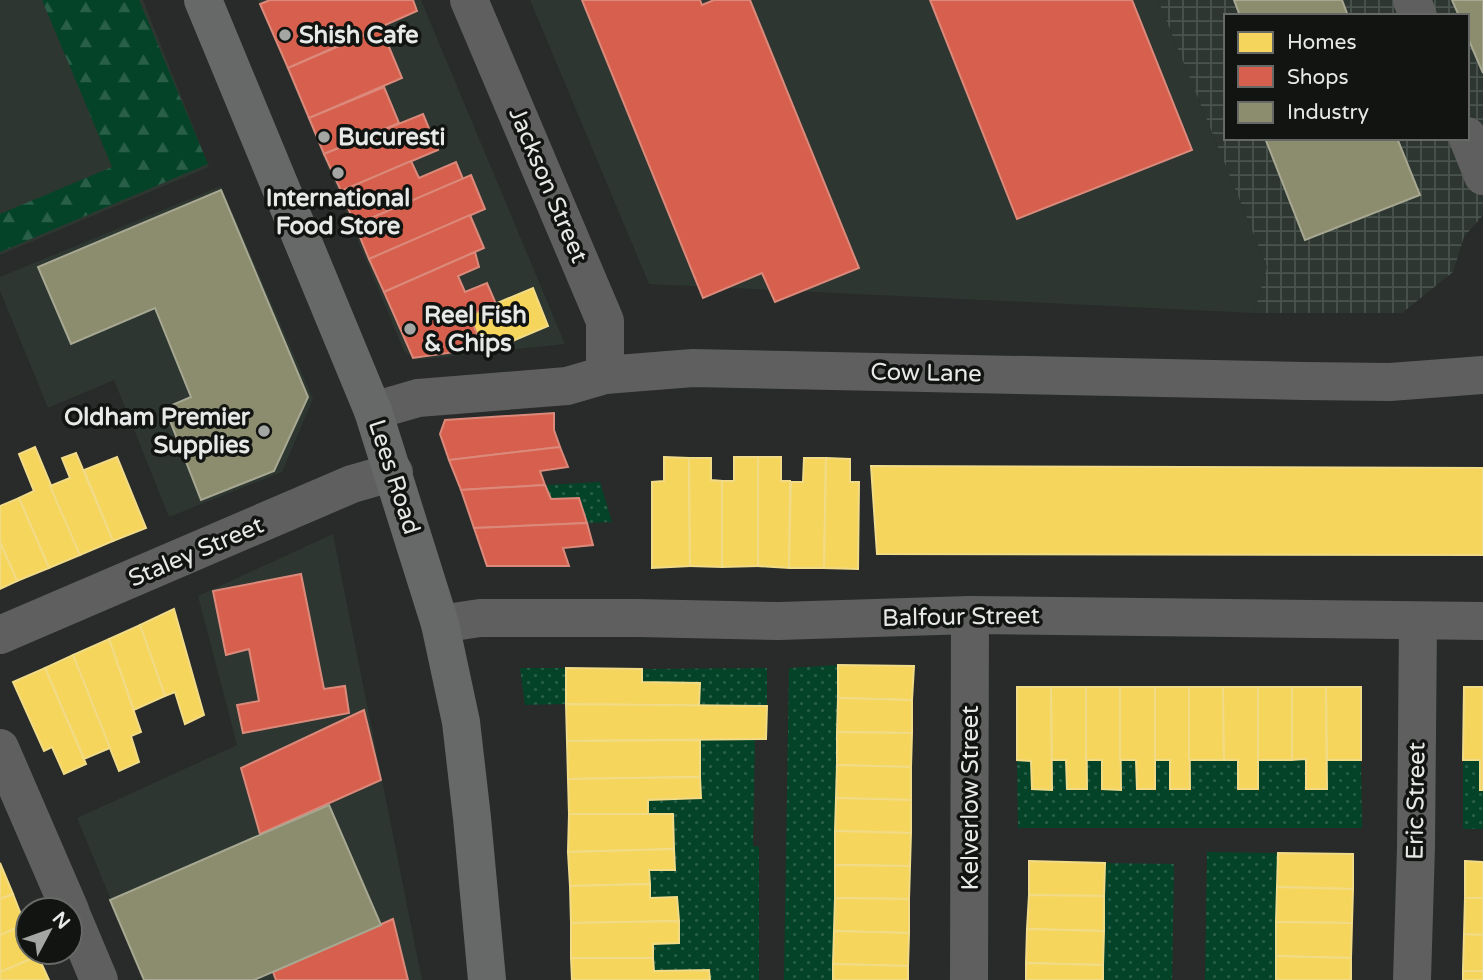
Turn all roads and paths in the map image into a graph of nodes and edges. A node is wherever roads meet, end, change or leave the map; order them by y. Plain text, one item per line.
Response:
1 (203, 0) edge
2 (469, 0) edge
3 (1469, 140) edge
4 (1483, 176) edge
5 (605, 375) junction
6 (1483, 375) edge
7 (373, 411) junction
8 (394, 472) junction
9 (970, 615) junction
10 (1418, 621) junction
11 (1483, 621) edge
12 (440, 624) junction
13 (0, 635) edge
14 (0, 748) edge
15 (64, 896) edge
16 (84, 944) edge
17 (99, 980) edge
18 (487, 980) edge
19 (969, 980) edge
20 (1412, 980) edge

1 - 7 main road, Lees Road
2 - 5 street, Jackson Street
3 - 4 street
5 - 6 street, Cow Lane
5 - 7 street, Cow Lane
7 - 8 main road, Lees Road
8 - 12 main road, Lees Road
8 - 13 street, Staley Street
9 - 10 street, Balfour Street
9 - 12 street, Balfour Street
9 - 19 street, Kelverlow Street
10 - 11 street, Balfour Street
10 - 20 street, Eric Street
12 - 18 main road, Lees Road
14 - 15 street
16 - 17 street

